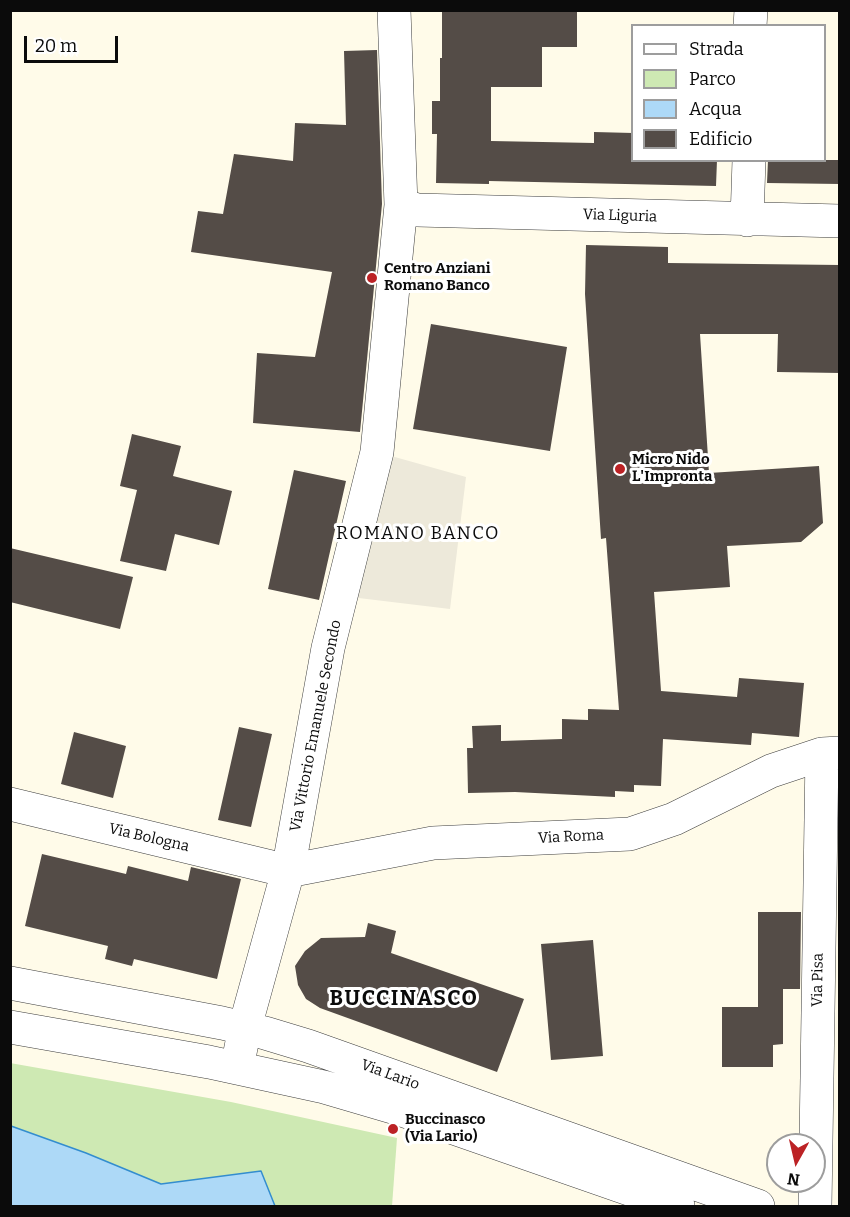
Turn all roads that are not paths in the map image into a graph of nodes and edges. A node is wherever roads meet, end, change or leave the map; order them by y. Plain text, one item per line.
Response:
1 (394, 10) edge
2 (749, 162) edge
3 (401, 205) junction
4 (747, 220) junction
5 (840, 221) edge
6 (831, 753) edge
7 (10, 804) edge
8 (288, 871) junction
9 (10, 983) edge
10 (10, 1027) edge
11 (245, 1028) junction
12 (237, 1068) junction
13 (671, 1205) edge
14 (758, 1206) edge
15 (815, 1206) edge

1 - 3 street, Via Vittorio Emanuele Secondo
2 - 4 street
3 - 4 street, Via Liguria
3 - 8 street, Via Vittorio Emanuele Secondo
4 - 5 street, Via Liguria
6 - 8 street, Via Roma
6 - 15 street, Via Pisa
7 - 8 street, Via Bologna
8 - 11 street, Via Vittorio Emanuele Secondo
9 - 11 street, Via Lario
10 - 12 street, Via Lario
11 - 12 street, Via Vittorio Emanuele Secondo
11 - 14 street, Via Lario
12 - 13 street, Via Lario

